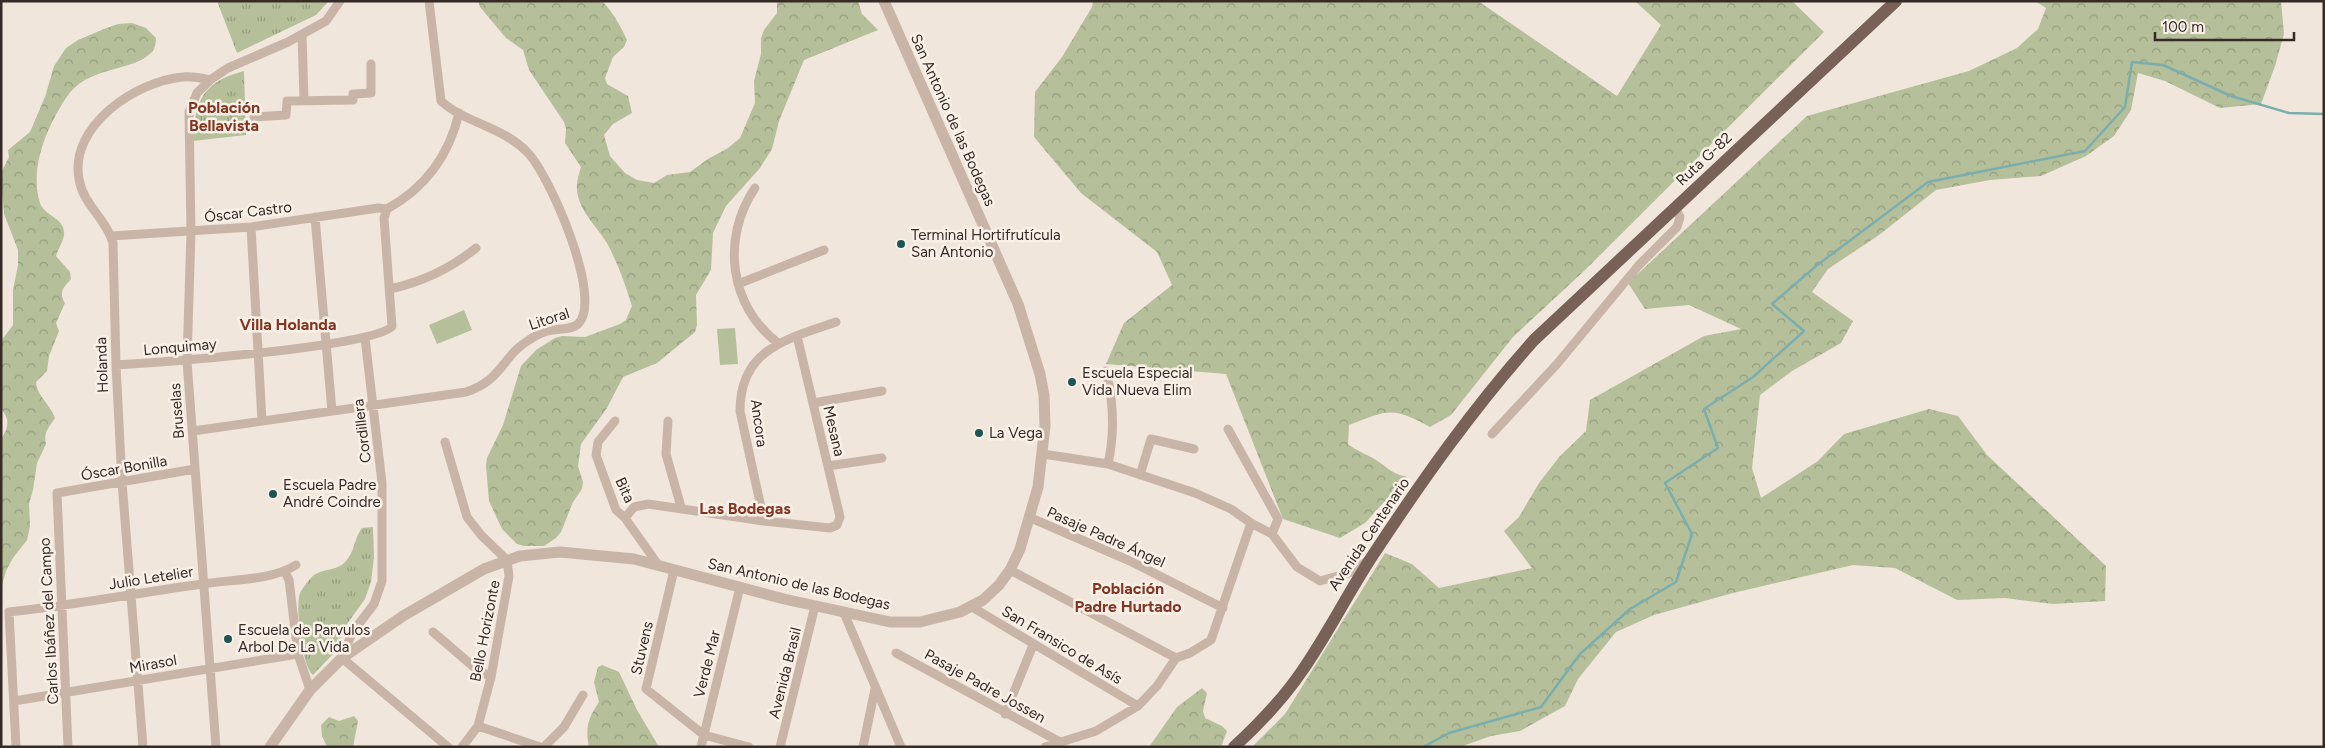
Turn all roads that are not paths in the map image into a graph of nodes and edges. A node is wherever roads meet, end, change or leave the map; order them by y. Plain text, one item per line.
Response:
1 (340, 1) edge
2 (429, 1) edge
3 (884, 1) edge
4 (1896, 1) edge
5 (302, 34) junction
6 (371, 64) dead end
7 (210, 80) junction
8 (304, 100) junction
9 (459, 113) junction
10 (254, 117) dead end
11 (755, 188) dead end
12 (1675, 208) junction
13 (386, 209) junction
14 (315, 217) junction
15 (251, 227) junction
16 (191, 232) junction
17 (111, 236) junction
18 (476, 248) dead end
19 (824, 250) dead end
20 (738, 284) junction
21 (390, 289) junction
22 (836, 322) dead end
23 (797, 336) junction
24 (365, 338) junction
25 (1534, 340) joint
26 (778, 343) junction
27 (326, 344) junction
28 (259, 354) junction
29 (187, 361) junction
30 (116, 365) junction
31 (1106, 371) dead end
32 (882, 391) dead end
33 (813, 403) junction
34 (373, 404) junction
35 (332, 410) junction
36 (262, 421) junction
37 (615, 421) dead end
38 (668, 421) dead end
39 (1228, 429) dead end
40 (193, 431) junction
41 (1492, 434) dead end
42 (445, 442) dead end
43 (1194, 449) dead end
44 (1043, 454) junction
45 (882, 458) dead end
46 (1108, 464) junction
47 (828, 466) junction
48 (195, 469) junction
49 (1140, 475) junction
50 (122, 482) junction
51 (57, 493) joint
52 (681, 507) junction
53 (625, 518) junction
54 (1031, 518) junction
55 (764, 521) junction
56 (1251, 524) junction
57 (1272, 534) junction
58 (1372, 558) junction
59 (507, 560) junction
60 (296, 565) dead end
61 (659, 566) junction
62 (674, 570) junction
63 (1010, 570) junction
64 (285, 572) junction
65 (203, 583) junction
66 (740, 587) junction
67 (131, 595) junction
68 (62, 606) junction
69 (815, 606) junction
70 (972, 607) junction
71 (1223, 608) junction
72 (844, 613) junction
73 (432, 632) dead end
74 (1033, 645) junction
75 (896, 653) dead end
76 (298, 654) junction
77 (342, 658) junction
78 (1176, 658) junction
79 (210, 668) junction
80 (491, 677) junction
81 (138, 681) junction
82 (876, 689) junction
83 (310, 690) junction
84 (67, 693) junction
85 (584, 695) dead end
86 (14, 701) junction
87 (1138, 706) junction
88 (1005, 714) junction
89 (478, 726) junction
90 (704, 735) junction
91 (1060, 742) junction
92 (16, 747) edge
93 (68, 747) edge
94 (143, 747) edge
95 (216, 747) edge
96 (270, 747) edge
97 (448, 747) edge
98 (462, 747) edge
99 (540, 747) edge
100 (544, 747) edge
101 (701, 747) edge
102 (749, 747) edge
103 (780, 747) edge
104 (863, 747) edge
105 (900, 747) edge
106 (1045, 747) edge
107 (1234, 747) edge

1 - 5 street, Bruselas
2 - 9 street, Litoral
3 - 44 street, San Antonio de las Bodegas
4 - 12 main road, Ruta G-82
5 - 7 street, Bruselas
5 - 8 street
6 - 8 street
7 - 16 street, Bruselas
7 - 17 street, Holanda
8 - 10 street
9 - 13 street
9 - 34 street, Litoral
11 - 20 street
12 - 25 main road, Ruta G-82
12 - 41 street
13 - 14 street, Óscar Castro
13 - 21 street
14 - 15 street, Óscar Castro
14 - 27 street
15 - 16 street, Óscar Castro
15 - 28 street
16 - 17 street, Óscar Castro
16 - 29 street, Bruselas
17 - 30 street, Holanda
18 - 21 street
19 - 20 street
20 - 26 street
21 - 24 street
22 - 23 street, Ancora
23 - 26 street, Ancora
23 - 33 street, Mesana
24 - 27 street, Lonquimay
24 - 34 street, Cordillera
25 - 58 main road, Avenida Centenario
26 - 55 street, Ancora
27 - 28 street, Lonquimay
27 - 35 street
28 - 29 street, Lonquimay
28 - 36 street
29 - 30 street, Lonquimay
29 - 40 street, Bruselas
30 - 50 street, Holanda
31 - 46 street
32 - 33 street
33 - 47 street, Mesana
34 - 35 street, Litoral
34 - 77 street, Cordillera
35 - 36 street, Litoral
36 - 40 street, Litoral
37 - 53 street, Bita
38 - 52 street
39 - 57 street
40 - 48 street, Bruselas
42 - 59 street, Bello Horizonte
43 - 49 street
44 - 46 street
44 - 54 street, San Antonio de las Bodegas
45 - 47 street
46 - 49 street
47 - 55 street, Mesana
48 - 50 street, Óscar Bonilla
48 - 65 street, Bruselas
49 - 56 street
50 - 51 street, Óscar Bonilla
50 - 67 street, Holanda
51 - 68 street, Carlos Ibáñez del Campo
52 - 53 street
52 - 55 street
53 - 61 street, Bita
54 - 63 street, San Antonio de las Bodegas
54 - 71 street, Pasaje Padre Ángel
56 - 57 street
56 - 71 street
57 - 58 street
58 - 107 main road, Avenida Centenario
59 - 61 street, San Antonio de las Bodegas
59 - 77 street, San Antonio de las Bodegas
59 - 80 street, Bello Horizonte
60 - 64 street, Julio Letelier
61 - 62 street, San Antonio de las Bodegas
62 - 66 street, San Antonio de las Bodegas
62 - 90 street, Stuvens
63 - 70 street, San Antonio de las Bodegas
63 - 78 street
64 - 65 street, Julio Letelier
64 - 76 street
65 - 67 street, Julio Letelier
65 - 79 street, Bruselas
66 - 69 street, San Antonio de las Bodegas
66 - 90 street, Verde Mar
67 - 68 street, Julio Letelier
67 - 81 street, Holanda
68 - 84 street, Carlos Ibáñez del Campo
68 - 86 street, Julio Letelier
69 - 72 street, San Antonio de las Bodegas
69 - 103 street, Avenida Brasil
70 - 72 street, San Antonio de las Bodegas
70 - 74 street, San Fransico de Asís
71 - 78 street
72 - 82 street
73 - 80 street
74 - 87 street, San Fransico de Asís
74 - 88 street
75 - 88 street, Pasaje Padre Jossen
76 - 79 street, Mirasol
76 - 83 street
77 - 83 street, San Antonio de las Bodegas
77 - 97 street
78 - 87 street
79 - 81 street, Mirasol
79 - 95 street, Bruselas
80 - 89 street, Bello Horizonte
81 - 84 street, Mirasol
81 - 94 street, Holanda
82 - 104 street
82 - 105 street
83 - 96 street, San Antonio de las Bodegas
84 - 86 street, Mirasol
84 - 93 street, Carlos Ibáñez del Campo
85 - 100 street
86 - 92 street
87 - 91 street
88 - 91 street, Pasaje Padre Jossen
89 - 98 street, Bello Horizonte
89 - 99 street
90 - 101 street, Verde Mar
90 - 102 street
91 - 106 street

